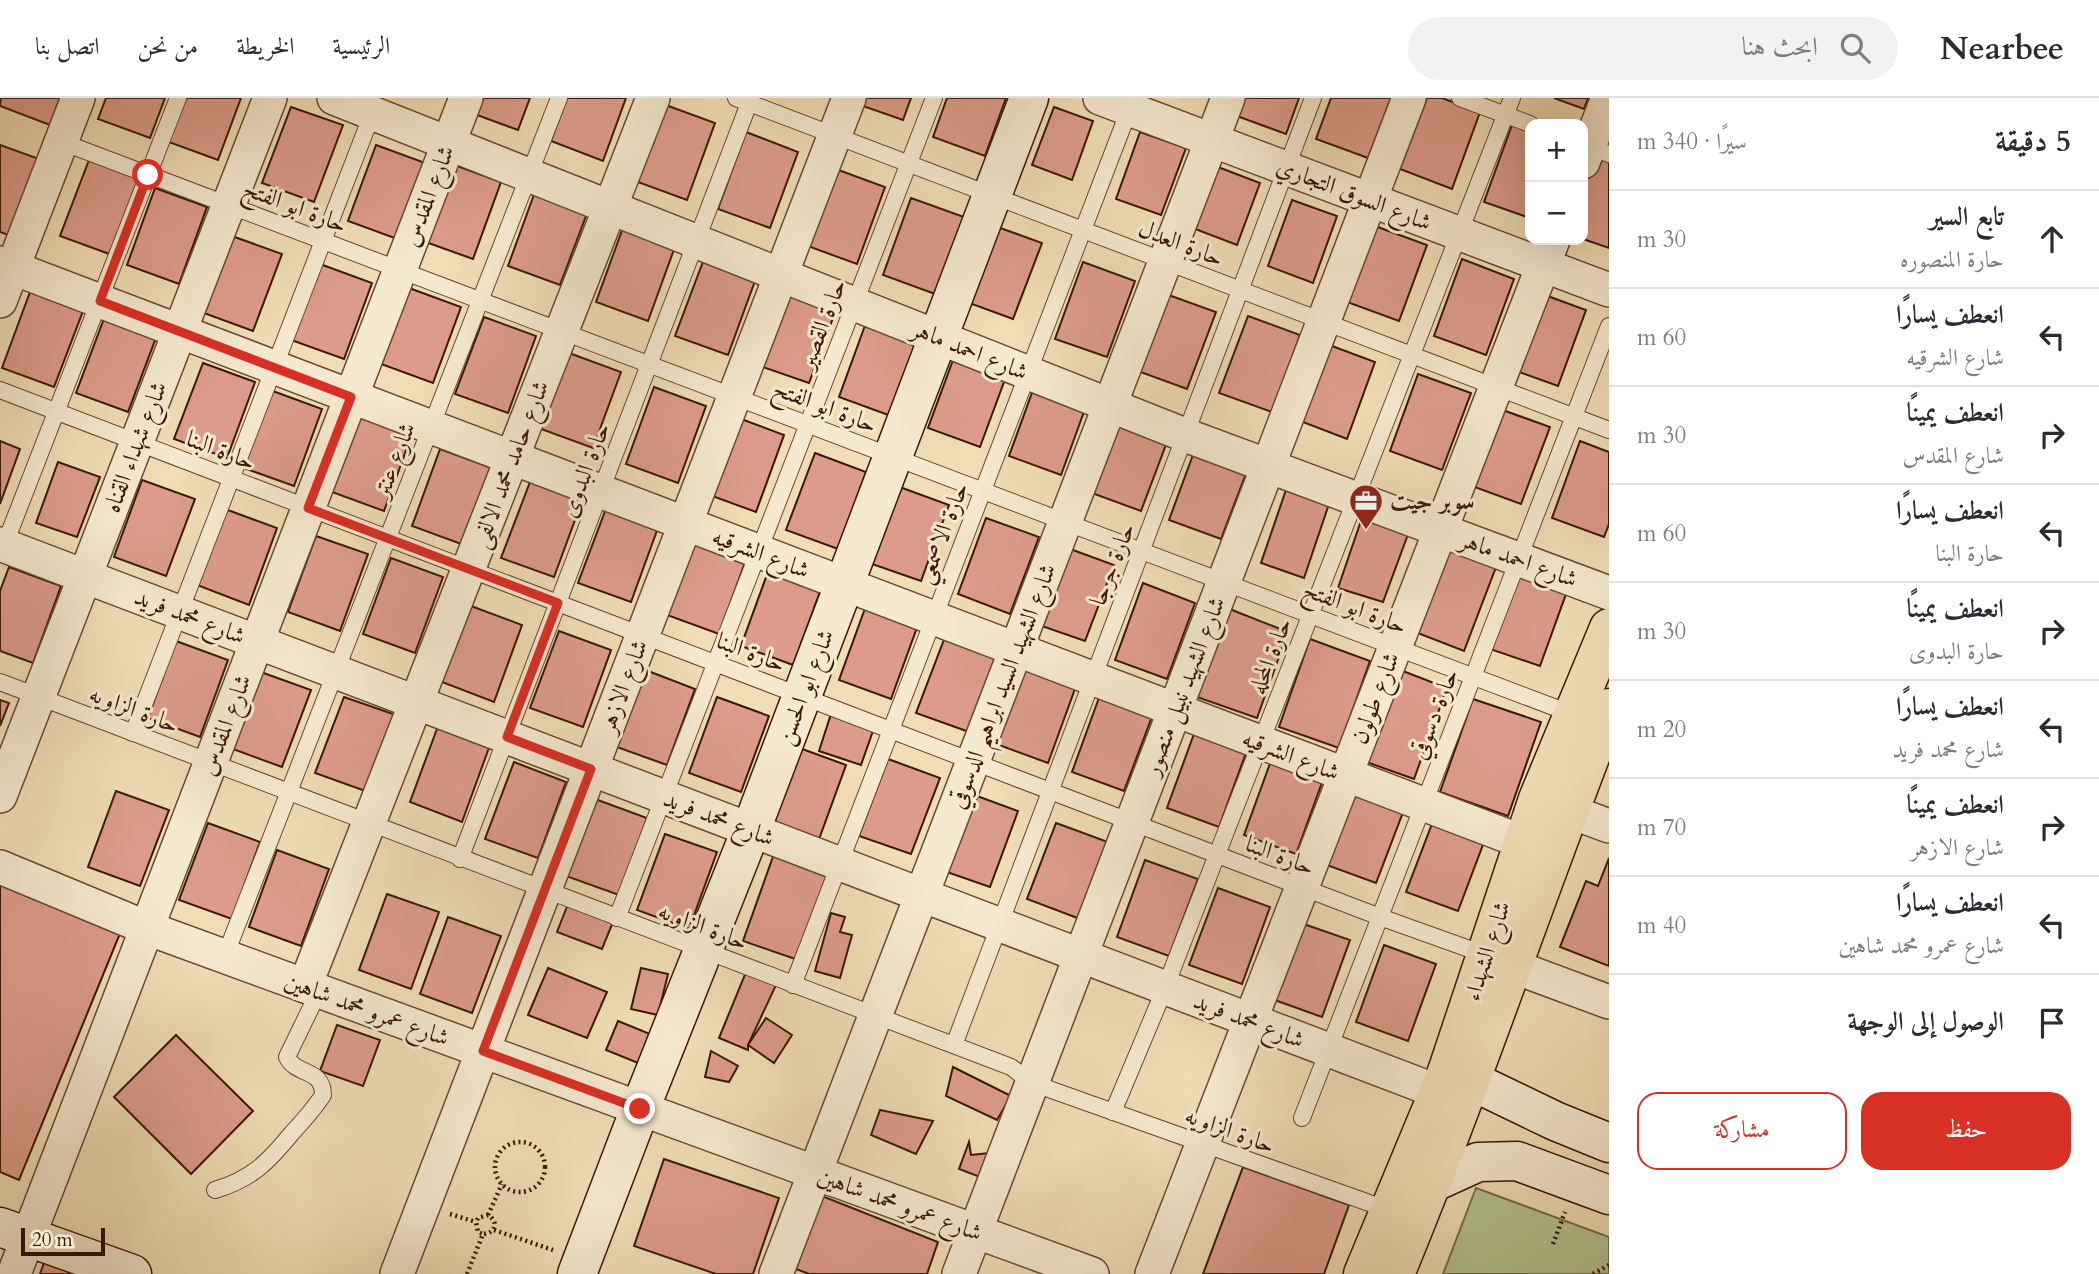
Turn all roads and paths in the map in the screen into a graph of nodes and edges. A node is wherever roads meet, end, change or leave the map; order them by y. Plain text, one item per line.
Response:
1 (78, 98) edge
2 (178, 98) edge
3 (270, 98) edge
4 (334, 98) edge
5 (466, 98) edge
6 (559, 98) edge
7 (653, 98) edge
8 (849, 98) edge
9 (934, 98) edge
10 (1029, 98) edge
11 (1228, 98) edge
12 (1313, 98) edge
13 (1409, 98) edge
14 (1460, 98) edge
15 (1512, 98) edge
16 (1608, 98) edge
17 (746, 100) edge
18 (1121, 102) edge
19 (375, 106) edge
20 (1505, 115) junction
21 (1525, 122) edge
22 (835, 135) junction
23 (1212, 141) junction
24 (62, 142) junction
25 (449, 143) junction
26 (1591, 152) edge
27 (909, 163) junction
28 (1286, 169) junction
29 (148, 175) junction
30 (529, 175) junction
31 (992, 196) junction
32 (1370, 200) junction
33 (229, 205) junction
34 (610, 208) junction
35 (1083, 230) junction
36 (1459, 234) junction
37 (323, 241) junction
38 (696, 242) junction
39 (1548, 253) edge
40 (1165, 262) junction
41 (6, 265) edge
42 (400, 270) junction
43 (781, 275) junction
44 (1240, 290) junction
45 (1609, 290) edge
46 (481, 300) junction
47 (0, 301) edge
48 (100, 301) junction
49 (854, 304) junction
50 (1324, 322) junction
51 (1609, 326) edge
52 (562, 331) junction
53 (179, 332) junction
54 (938, 337) junction
55 (1411, 356) junction
56 (649, 364) junction
57 (274, 368) junction
58 (1028, 373) junction
59 (1496, 388) junction
60 (0, 390) edge
61 (734, 396) junction
62 (351, 397) junction
63 (1110, 405) junction
64 (57, 411) junction
65 (1573, 417) junction
66 (808, 424) junction
67 (431, 427) junction
68 (1609, 430) edge
69 (1185, 435) junction
70 (137, 442) junction
71 (893, 456) junction
72 (512, 458) junction
73 (1268, 466) junction
74 (231, 478) junction
75 (983, 490) junction
76 (601, 492) junction
77 (1355, 499) junction
78 (308, 508) junction
79 (1065, 522) junction
80 (685, 524) junction
81 (1440, 530) junction
82 (388, 538) junction
83 (2, 549) edge
84 (1142, 550) junction
85 (759, 552) junction
86 (1518, 559) junction
87 (469, 569) junction
88 (85, 576) junction
89 (1224, 581) junction
90 (844, 585) junction
91 (1609, 593) edge
92 (558, 603) junction
93 (179, 612) junction
94 (1311, 614) junction
95 (934, 619) junction
96 (1609, 628) edge
97 (643, 635) junction
98 (257, 642) junction
99 (1395, 646) junction
100 (1016, 650) junction
101 (715, 663) junction
102 (336, 671) junction
103 (1474, 676) junction
104 (1092, 680) junction
105 (0, 682) edge
106 (802, 696) junction
107 (38, 697) junction
108 (416, 702) junction
109 (1609, 708) edge
110 (1175, 711) junction
111 (1572, 714) junction
112 (891, 730) junction
113 (133, 733) junction
114 (507, 737) junction
115 (1260, 743) junction
116 (973, 762) junction
117 (210, 763) junction
118 (591, 769) junction
119 (1345, 776) junction
120 (1050, 791) junction
121 (289, 793) junction
122 (0, 796) edge
123 (664, 797) junction
124 (1423, 805) junction
125 (1569, 811) junction
126 (1132, 822) junction
127 (369, 823) junction
128 (1609, 825) edge
129 (751, 830) junction
130 (1523, 842) junction
131 (1217, 855) junction
132 (460, 859) junction
133 (839, 864) junction
134 (0, 867) edge
135 (1302, 887) junction
136 (545, 891) junction
137 (921, 895) junction
138 (617, 918) junction
139 (1380, 918) junction
140 (999, 925) junction
141 (147, 928) junction
142 (703, 951) junction
143 (225, 956) junction
144 (1081, 956) junction
145 (1499, 960) junction
146 (793, 985) junction
147 (312, 988) junction
148 (1165, 988) junction
149 (1609, 1002) edge
150 (875, 1016) junction
151 (1250, 1020) junction
152 (954, 1045) junction
153 (483, 1051) junction
154 (1328, 1051) junction
155 (1453, 1082) junction
156 (1032, 1083) junction
157 (640, 1109) junction
158 (1113, 1112) junction
159 (1302, 1118) dead end
160 (1609, 1143) edge
161 (1202, 1144) junction
162 (815, 1172) junction
163 (1432, 1183) junction
164 (502, 1184) junction
165 (215, 1190) dead end
166 (1609, 1195) edge
167 (1389, 1210) junction
168 (488, 1215) junction
169 (494, 1230) junction
170 (975, 1231) junction
171 (14, 1232) edge
172 (483, 1234) junction
173 (1609, 1265) edge
174 (579, 1267) edge
175 (14, 1274) edge
176 (132, 1274) edge
177 (397, 1274) edge
178 (467, 1274) edge
179 (776, 1274) edge
180 (959, 1274) edge
181 (1092, 1274) edge
182 (1152, 1274) edge
183 (1363, 1274) edge
184 (1395, 1274) edge
185 (1593, 1274) edge

1 - 24 street
2 - 29 lane
3 - 33 street, شارع شهداء القناه
4 - 19 street, شارع احمد ماهر
5 - 25 street, شارع المقدس
6 - 30 lane, شارع عنتر
7 - 34 street, شارع حامد محمد الالفى
8 - 22 street, شارع الازهر
9 - 27 lane, حارة القصير
10 - 31 street, شارع ابو الحسن
11 - 23 street, شارع الشهيد السيد ابراهيم الدسوقي
12 - 28 lane, حارة جرجا
13 - 32 street, شارع الشهيد نبيل منصور
14 - 20 lane
15 - 20 lane, حارة المحله
16 - 26 street
17 - 22 lane, حارة العدل
17 - 38 lane, حارة البدوى
18 - 23 street, شارع السوق التجاري
18 - 35 lane, حارة الاصمعي
19 - 25 street, شارع احمد ماهر
19 - 37 lane
20 - 21 lane
20 - 36 lane, حارة المحله
22 - 27 lane, حارة العدل
22 - 43 street, شارع الازهر
23 - 28 street, شارع السوق التجاري
23 - 40 street, شارع الشهيد السيد ابراهيم الدسوقي
24 - 29 lane, حارة ابو الفتح
24 - 41 street
25 - 30 street, شارع احمد ماهر
25 - 42 street, شارع المقدس
27 - 31 lane, حارة العدل
27 - 49 lane, حارة القصير
28 - 32 street, شارع السوق التجاري
28 - 44 lane, حارة جرجا
29 - 33 lane, حارة ابو الفتح
29 - 48 lane
30 - 34 street, شارع احمد ماهر
30 - 46 lane, شارع عنتر
31 - 35 lane, حارة العدل
31 - 54 street, شارع ابو الحسن
32 - 36 street, شارع السوق التجاري
32 - 50 street, شارع الشهيد نبيل منصور
33 - 37 lane, حارة ابو الفتح
33 - 53 street, شارع شهداء القناه
34 - 38 street, شارع احمد ماهر
34 - 52 street, شارع حامد محمد الالفى
35 - 40 lane, حارة العدل
35 - 58 lane, حارة الاصمعي
36 - 39 street, شارع السوق التجاري
36 - 55 lane, حارة المحله
37 - 42 lane, حارة ابو الفتح
37 - 57 lane
38 - 43 street, شارع احمد ماهر
38 - 56 lane, حارة البدوى
39 - 45 street, شارع السوق التجاري
39 - 59 street, شارع طولون
40 - 44 lane, حارة العدل
40 - 63 street, شارع الشهيد السيد ابراهيم الدسوقي
41 - 47 street
41 - 48 street, شارع الشرقيه
42 - 46 lane, حارة ابو الفتح
42 - 62 street, شارع المقدس
43 - 49 street, شارع احمد ماهر
43 - 61 street, شارع الازهر
44 - 50 lane, حارة العدل
44 - 69 lane, حارة جرجا
46 - 52 lane, حارة ابو الفتح
46 - 67 lane, شارع عنتر
48 - 53 street, شارع الشرقيه
48 - 64 lane
49 - 54 street, شارع احمد ماهر
49 - 66 lane, حارة القصير
50 - 55 lane, حارة العدل
50 - 73 street, شارع الشهيد نبيل منصور
51 - 65 lane, حارة دسوقي
52 - 56 lane, حارة ابو الفتح
52 - 72 street, شارع حامد محمد الالفى
53 - 57 street, شارع الشرقيه
53 - 70 street, شارع شهداء القناه
54 - 58 street, شارع احمد ماهر
54 - 71 street, شارع ابو الحسن
55 - 59 lane, حارة العدل
55 - 77 lane, حارة المحله
56 - 61 lane, حارة ابو الفتح
56 - 76 lane, حارة البدوى
57 - 62 street, شارع الشرقيه
57 - 74 lane
58 - 63 street, شارع احمد ماهر
58 - 75 lane, حارة الاصمعي
59 - 65 lane, حارة العدل
59 - 81 street, شارع طولون
60 - 64 lane, حارة البنا
61 - 66 lane, حارة ابو الفتح
61 - 80 street, شارع الازهر
62 - 67 street, شارع الشرقيه
62 - 78 street, شارع المقدس
63 - 69 street, شارع احمد ماهر
63 - 79 street, شارع الشهيد السيد ابراهيم الدسوقي
64 - 70 lane, حارة البنا
64 - 83 lane
65 - 68 lane, حارة العدل
65 - 86 lane, حارة دسوقي
66 - 71 lane, حارة ابو الفتح
66 - 85 lane, حارة القصير
67 - 72 street, شارع الشرقيه
67 - 82 lane, شارع عنتر
69 - 73 street, شارع احمد ماهر
69 - 84 lane, حارة جرجا
70 - 74 lane, حارة البنا
70 - 88 street, شارع شهداء القناه
71 - 75 lane, حارة ابو الفتح
71 - 90 street, شارع ابو الحسن
72 - 76 street, شارع الشرقيه
72 - 87 street, شارع حامد محمد الالفى
73 - 77 street, شارع احمد ماهر
73 - 89 street, شارع الشهيد نبيل منصور
74 - 78 lane, حارة البنا
74 - 93 lane
75 - 79 lane, حارة ابو الفتح
75 - 95 lane, حارة الاصمعي
76 - 80 street, شارع الشرقيه
76 - 92 lane, حارة البدوى
77 - 81 street, شارع احمد ماهر
77 - 94 lane, حارة المحله
78 - 82 lane, حارة البنا
78 - 98 street, شارع المقدس
79 - 84 lane, حارة ابو الفتح
79 - 100 street, شارع الشهيد السيد ابراهيم الدسوقي
80 - 85 street, شارع الشرقيه
80 - 97 street, شارع الازهر
81 - 86 street, شارع احمد ماهر
81 - 99 street, شارع طولون
82 - 87 lane, حارة البنا
82 - 102 lane, شارع عنتر
83 - 88 street, شارع محمد فريد
84 - 89 lane, حارة ابو الفتح
84 - 104 lane, حارة جرجا
85 - 90 street, شارع الشرقيه
85 - 101 lane, حارة القصير
86 - 91 street, شارع احمد ماهر
86 - 103 lane, حارة دسوقي
87 - 92 lane, حارة البنا
87 - 108 street, شارع حامد محمد الالفى
88 - 93 street, شارع محمد فريد
88 - 107 street, شارع شهداء القناه
89 - 94 lane, حارة ابو الفتح
89 - 110 street, شارع الشهيد نبيل منصور
90 - 95 street, شارع الشرقيه
90 - 106 street, شارع ابو الحسن
92 - 97 lane, حارة البنا
92 - 114 lane, حارة البدوى
93 - 98 street, شارع محمد فريد
93 - 113 lane
94 - 99 lane, حارة ابو الفتح
94 - 115 lane, حارة المحله
95 - 100 street, شارع الشرقيه
95 - 112 lane, حارة الاصمعي
96 - 111 highway, شارع الشهداء
97 - 101 lane, حارة البنا
97 - 118 street, شارع الازهر
98 - 102 street, شارع محمد فريد
98 - 117 street, شارع المقدس
99 - 103 lane, حارة ابو الفتح
99 - 119 street, شارع طولون
100 - 104 street, شارع الشرقيه
100 - 116 street, شارع الشهيد السيد ابراهيم الدسوقي
101 - 106 lane, حارة البنا
101 - 123 lane, حارة القصير
102 - 108 street, شارع محمد فريد
102 - 121 lane, شارع عنتر
103 - 111 lane, حارة ابو الفتح
103 - 124 lane, حارة دسوقي
104 - 110 street, شارع الشرقيه
104 - 120 lane, حارة جرجا
105 - 107 lane, حارة الزاويه
106 - 112 lane, حارة البنا
106 - 129 street, شارع ابو الحسن
107 - 113 lane, حارة الزاويه
107 - 122 street, شارع شهداء القناه
108 - 114 street, شارع محمد فريد
108 - 127 street, شارع حامد محمد الالفى
109 - 125 highway, شارع الشهداء
110 - 115 street, شارع الشرقيه
110 - 126 street, شارع الشهيد نبيل منصور
111 - 130 highway, شارع الشهداء
112 - 116 lane, حارة البنا
112 - 133 lane, حارة الاصمعي
113 - 117 lane, حارة الزاويه
114 - 118 street, شارع محمد فريد
114 - 132 lane, حارة البدوى
115 - 119 street, شارع الشرقيه
115 - 131 lane, حارة المحله
116 - 120 lane, حارة البنا
116 - 137 street, شارع الشهيد السيد ابراهيم الدسوقي
117 - 121 lane, حارة الزاويه
117 - 141 street, شارع المقدس
118 - 123 street, شارع محمد فريد
118 - 136 street, شارع الازهر
119 - 124 street, شارع الشرقيه
119 - 135 street, شارع طولون
120 - 126 lane, حارة البنا
120 - 140 lane, حارة جرجا
121 - 127 lane, حارة الزاويه
121 - 143 lane, شارع عنتر
123 - 129 street, شارع محمد فريد
123 - 138 lane, حارة القصير
124 - 130 street, شارع الشرقيه
124 - 139 lane, حارة دسوقي
125 - 128 street
125 - 145 highway, شارع الشهداء
126 - 131 lane, حارة البنا
126 - 144 street, شارع الشهيد نبيل منصور
127 - 132 lane, حارة الزاويه
127 - 147 street, شارع حامد محمد الالفى
129 - 133 street, شارع محمد فريد
129 - 142 street, شارع ابو الحسن
130 - 145 highway, شارع الشهداء
131 - 135 lane, حارة البنا
131 - 148 lane, حارة المحله
132 - 136 lane, حارة الزاويه
133 - 137 street, شارع محمد فريد
133 - 146 lane, حارة الاصمعي
134 - 141 street, شارع عمرو محمد شاهين
135 - 139 lane, حارة البنا
135 - 151 street, شارع طولون
136 - 138 lane, حارة الزاويه
136 - 153 street, شارع الازهر
137 - 140 street, شارع محمد فريد
137 - 150 street, شارع الشهيد السيد ابراهيم الدسوقي
138 - 142 lane, حارة الزاويه
139 - 145 lane, حارة البنا
139 - 154 lane, حارة دسوقي
140 - 144 street, شارع محمد فريد
140 - 152 lane, حارة جرجا
141 - 143 street, شارع عمرو محمد شاهين
141 - 171 street, شارع المقدس
142 - 146 lane, حارة الزاويه
142 - 157 street, شارع ابو الحسن
143 - 147 street, شارع عمرو محمد شاهين
144 - 148 street, شارع محمد فريد
144 - 156 street, شارع الشهيد نبيل منصور
145 - 149 street
145 - 155 highway, شارع الشهداء
146 - 150 lane, حارة الزاويه
147 - 153 street, شارع عمرو محمد شاهين
147 - 165 lane
148 - 151 street, شارع محمد فريد
148 - 158 lane, حارة المحله
150 - 152 lane, حارة الزاويه
150 - 162 street, شارع الشهيد السيد ابراهيم الدسوقي
151 - 154 street, شارع محمد فريد
151 - 161 street, شارع طولون
152 - 156 lane, حارة الزاويه
153 - 157 street, شارع عمرو محمد شاهين
153 - 177 street, شارع الازهر
154 - 155 street, شارع محمد فريد
154 - 159 lane, حارة دسوقي
155 - 160 street
155 - 163 highway, شارع الشهداء
155 - 167 highway, شارع الشهداء
156 - 158 lane, حارة الزاويه
156 - 170 street, شارع الشهيد نبيل منصور
157 - 162 street, شارع عمرو محمد شاهين
157 - 174 street, شارع ابو الحسن
158 - 161 lane, حارة الزاويه
161 - 167 lane, حارة الزاويه
161 - 182 street, شارع طولون
162 - 170 street, شارع عمرو محمد شاهين
162 - 179 street, شارع الشهيد السيد ابراهيم الدسوقي
163 - 166 street
163 - 184 highway, شارع الشهداء
164 - 164 path
164 - 168 path
167 - 183 highway, شارع الشهداء
168 - 169 path
168 - 172 path
169 - 172 path
169 - 174 path
170 - 180 street, شارع الشهيد نبيل منصور
170 - 181 street, شارع عمرو محمد شاهين
171 - 175 street, شارع المقدس
171 - 176 street
172 - 178 path
173 - 185 path

